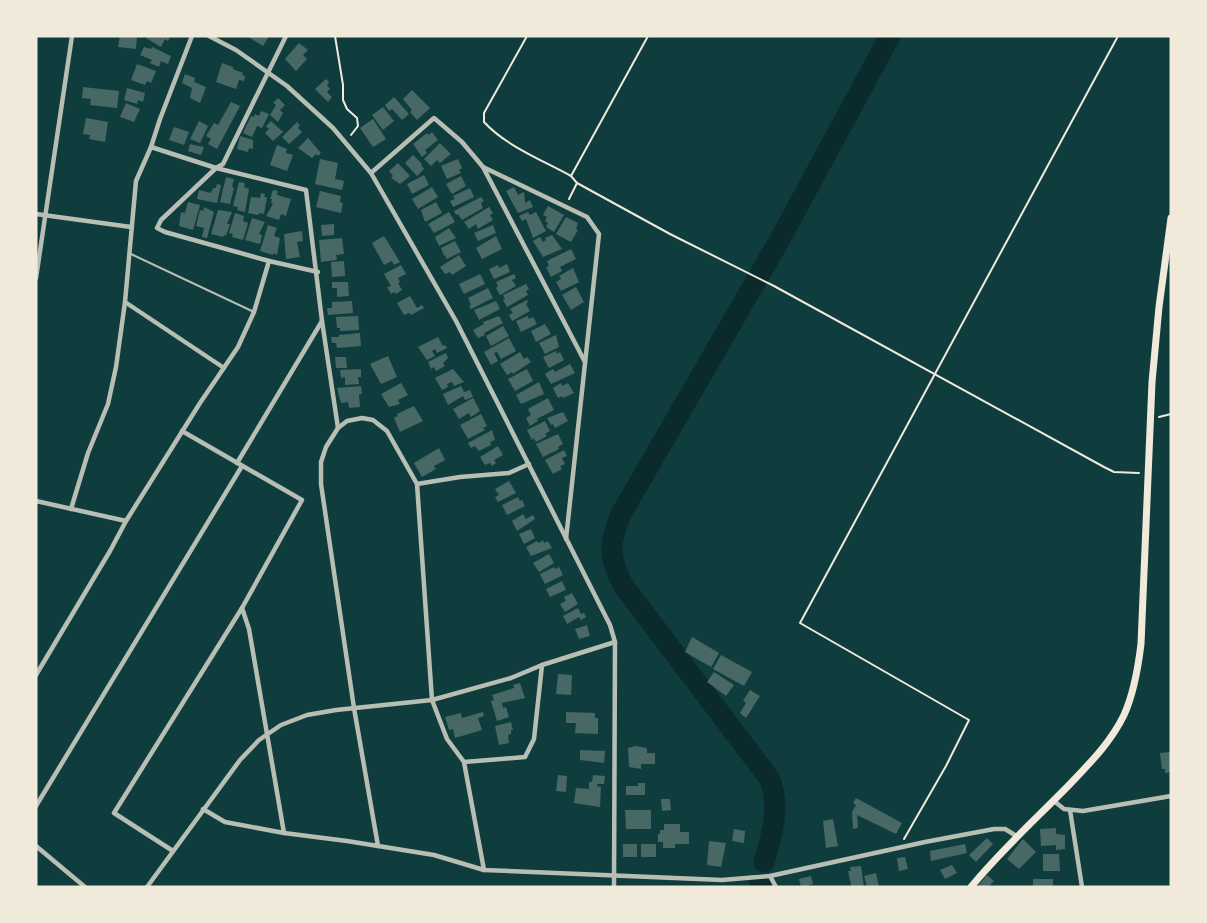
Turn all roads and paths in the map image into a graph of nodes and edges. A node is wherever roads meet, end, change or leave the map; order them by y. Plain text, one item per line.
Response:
1 (72, 36) edge
2 (192, 36) edge
3 (209, 36) edge
4 (286, 36) edge
5 (335, 36) edge
6 (527, 36) edge
7 (648, 36) edge
8 (1118, 36) edge
9 (268, 72) junction
10 (344, 142) junction
11 (151, 147) junction
12 (483, 167) junction
13 (216, 168) junction
14 (372, 173) junction
15 (571, 176) junction
16 (577, 183) junction
17 (565, 207) junction
18 (36, 214) edge
19 (46, 216) junction
20 (1171, 218) edge
21 (131, 227) junction
22 (129, 253) junction
23 (269, 261) junction
24 (318, 272) junction
25 (36, 278) edge
26 (125, 302) junction
27 (254, 312) junction
28 (322, 321) junction
29 (586, 364) junction
30 (224, 368) junction
31 (935, 374) junction
32 (338, 428) junction
33 (182, 431) junction
34 (237, 463) junction
35 (529, 464) junction
36 (242, 466) junction
37 (1148, 473) junction
38 (417, 484) junction
39 (36, 501) edge
40 (71, 509) junction
41 (126, 520) junction
42 (566, 539) junction
43 (242, 608) junction
44 (615, 642) junction
45 (542, 665) junction
46 (36, 675) edge
47 (432, 700) junction
48 (354, 708) junction
49 (268, 733) junction
50 (464, 762) junction
51 (1171, 796) edge
52 (1054, 801) junction
53 (36, 806) edge
54 (203, 809) junction
55 (1070, 810) junction
56 (284, 834) junction
57 (1018, 837) junction
58 (36, 846) edge
59 (378, 846) junction
60 (898, 849) junction
61 (173, 851) junction
62 (484, 870) junction
63 (770, 876) junction
64 (614, 877) junction
65 (85, 887) edge
66 (147, 887) edge
67 (614, 887) edge
68 (776, 887) edge
69 (971, 887) edge
70 (1082, 887) edge

1 - 19 street
2 - 11 street
3 - 9 street
4 - 9 street
5 - 10 path
6 - 15 path
7 - 15 path
8 - 31 path
9 - 10 street
9 - 13 street
10 - 14 street
11 - 13 street
11 - 21 street
12 - 14 street
12 - 17 street
12 - 29 street
13 - 23 street
13 - 24 street
14 - 35 street
15 - 16 path
16 - 17 path
16 - 31 path
17 - 29 street
18 - 19 street
19 - 21 street
19 - 25 street
20 - 37 main road
21 - 22 street
22 - 26 street
22 - 27 lane
23 - 24 street
23 - 27 street
24 - 28 street
26 - 30 street
26 - 40 street
27 - 30 street
28 - 32 street
28 - 34 street
29 - 42 street
30 - 33 street
31 - 37 path
31 - 60 path
32 - 38 street
32 - 48 street
33 - 34 street
33 - 41 street
34 - 36 street
35 - 38 street
35 - 42 street
36 - 43 street
36 - 53 street
37 - 52 main road
38 - 47 street
39 - 40 street
40 - 41 street
41 - 46 street
42 - 44 street
43 - 49 street
43 - 61 street
44 - 45 street
44 - 64 street
45 - 47 street
45 - 50 street
47 - 48 street
47 - 50 street
48 - 49 street
48 - 59 street
49 - 54 street
49 - 56 street
50 - 62 street
51 - 55 street
52 - 55 street
52 - 57 main road
54 - 56 street
54 - 61 street
55 - 70 street
56 - 59 street
57 - 60 street
57 - 69 main road
58 - 65 street
59 - 62 street
60 - 63 street
61 - 66 street
62 - 64 street
63 - 64 street
63 - 68 street
64 - 67 street

